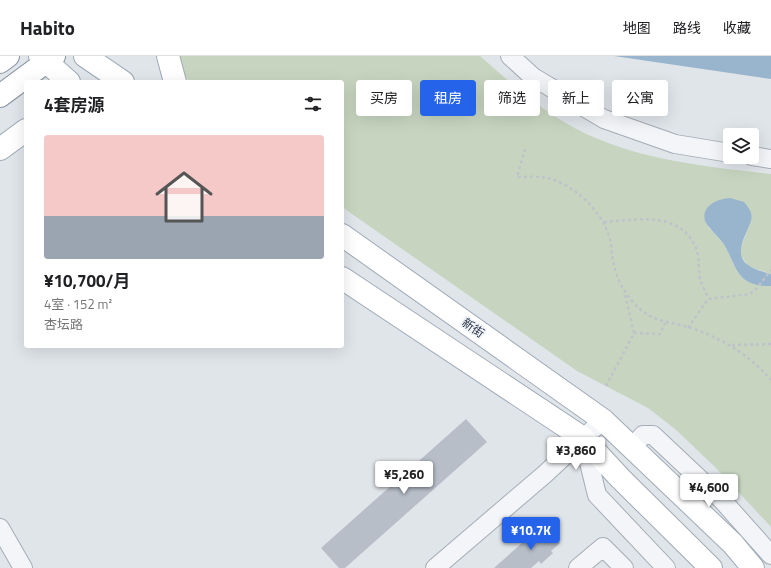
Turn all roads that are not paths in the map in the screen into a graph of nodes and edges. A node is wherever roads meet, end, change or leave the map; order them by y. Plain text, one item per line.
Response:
1 (8, 56) edge
2 (85, 56) edge
3 (168, 56) edge
4 (510, 56) edge
5 (47, 58) edge
6 (0, 62) edge
7 (67, 80) edge
8 (120, 80) edge
9 (174, 80) edge
10 (0, 96) edge
11 (24, 131) edge
12 (0, 149) edge
13 (723, 152) edge
14 (759, 157) edge
15 (771, 159) edge
16 (344, 236) edge
17 (344, 279) edge
18 (603, 420) junction
19 (583, 438) junction
20 (638, 454) junction
21 (620, 478) junction
22 (597, 495) junction
23 (0, 528) edge
24 (771, 555) edge
25 (23, 568) edge
26 (435, 568) edge
27 (578, 568) edge
28 (624, 568) edge
29 (666, 568) edge
30 (711, 568) edge
31 (753, 568) edge

1 - 6 main road
2 - 8 main road
3 - 9 main road
4 - 13 street
5 - 7 main road
5 - 10 main road
11 - 12 main road
14 - 15 street
16 - 18 main road, 新街
17 - 19 main road
18 - 19 street
18 - 20 main road, 新街
19 - 21 main road
19 - 22 street
19 - 26 street
20 - 24 street
20 - 31 main road, 新街
21 - 22 street
21 - 30 main road
22 - 29 street
23 - 25 street
27 - 28 street

